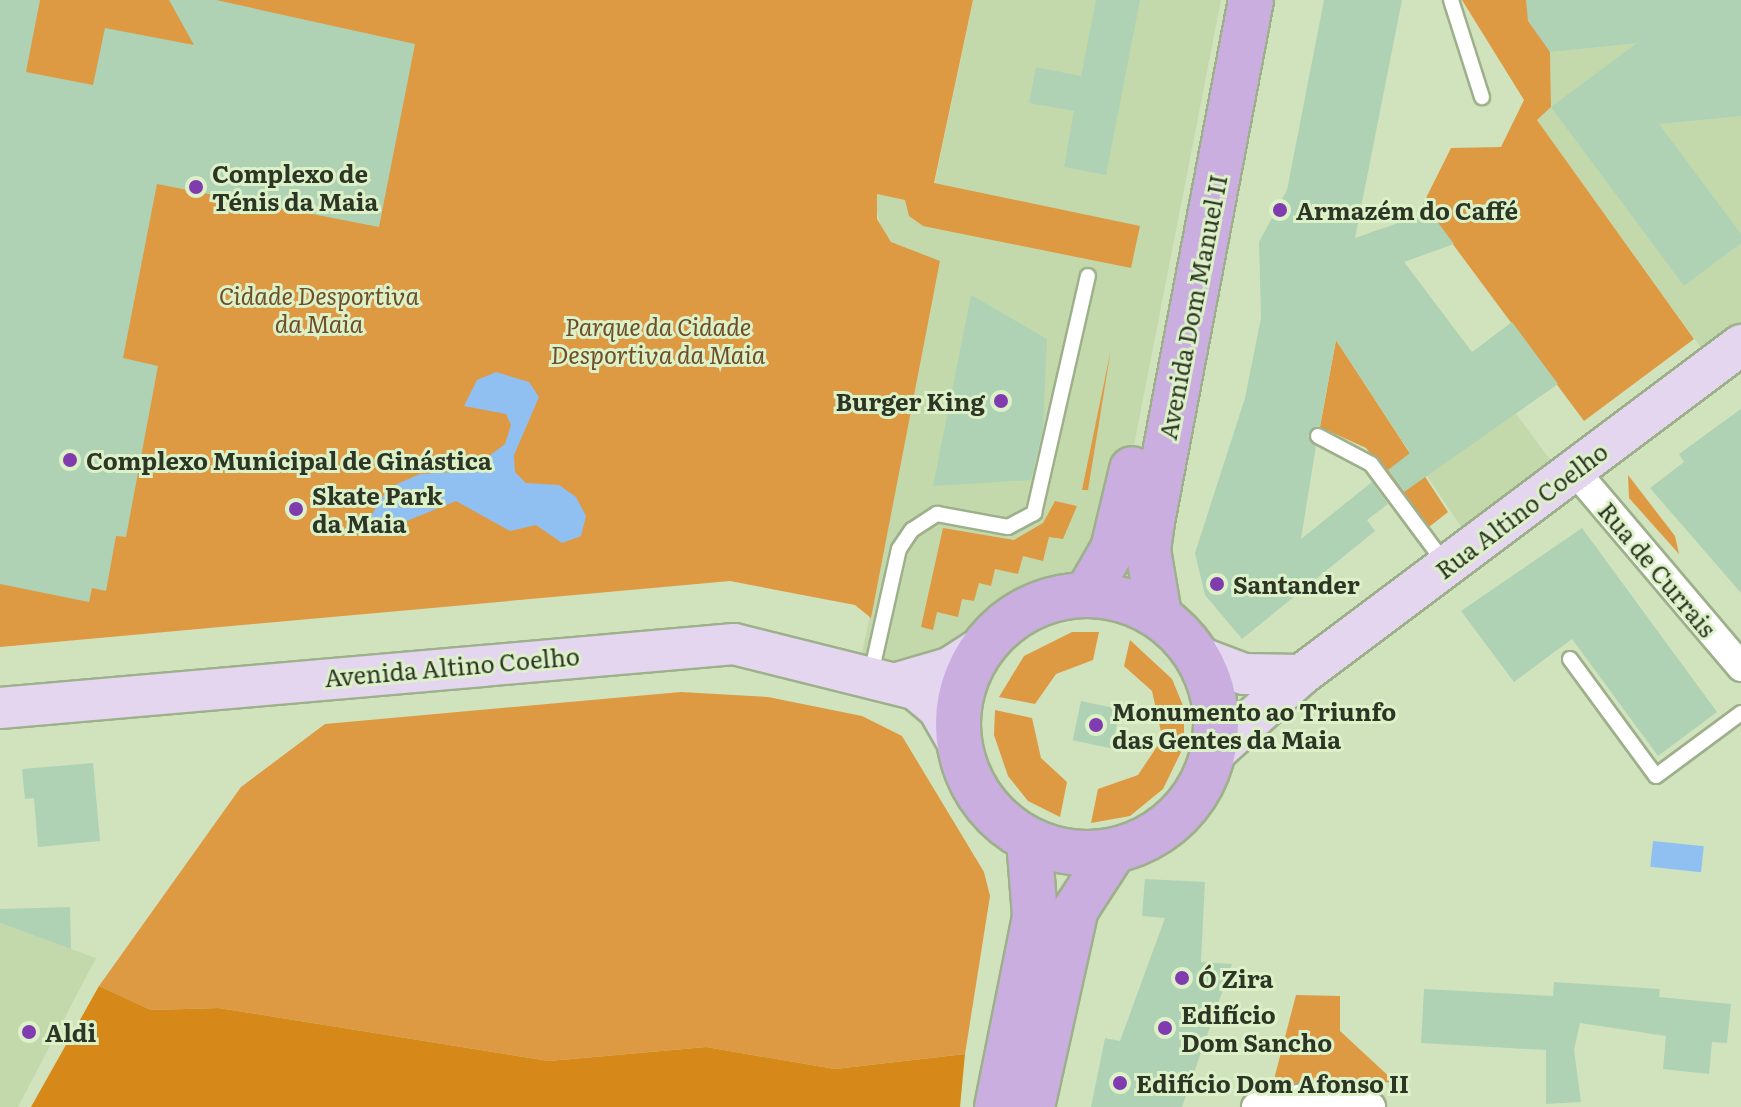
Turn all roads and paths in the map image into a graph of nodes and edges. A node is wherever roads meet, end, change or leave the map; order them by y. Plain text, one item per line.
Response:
1 (1224, 0) edge
2 (1251, 0) edge
3 (1451, 0) edge
4 (1482, 97) dead end
5 (1088, 276) dead end
6 (1741, 345) edge
7 (1318, 436) dead end
8 (1575, 471) junction
9 (1447, 566) junction
10 (1087, 594) junction
11 (1159, 615) junction
12 (985, 645) junction
13 (1199, 657) junction
14 (1570, 659) dead end
15 (1741, 667) edge
16 (1301, 675) junction
17 (886, 678) junction
18 (0, 708) edge
19 (1741, 713) edge
20 (962, 750) junction
21 (1215, 752) junction
22 (1029, 840) junction
23 (1113, 852) junction
24 (997, 1107) edge
25 (1032, 1107) edge
26 (1256, 1107) edge
27 (1371, 1107) edge

1 - 10 main road, Avenida Dom Manuel II
2 - 11 main road, Avenida Dom Manuel II
3 - 4 lane
5 - 17 lane
6 - 8 main road, Rua Altino Coelho
7 - 9 lane
8 - 9 main road, Rua Altino Coelho
8 - 15 street, Rua de Currais
9 - 16 main road, Rua Altino Coelho
10 - 11 main road
10 - 12 main road
11 - 13 main road
12 - 17 main road, Avenida Altino Coelho
12 - 20 main road
13 - 16 main road
13 - 21 main road
14 - 19 lane
16 - 21 main road, Rua Altino Coelho
17 - 18 main road, Avenida Altino Coelho
17 - 20 main road, Avenida Altino Coelho
20 - 22 main road
21 - 23 main road
22 - 23 main road
22 - 24 main road
23 - 25 main road
26 - 27 street

